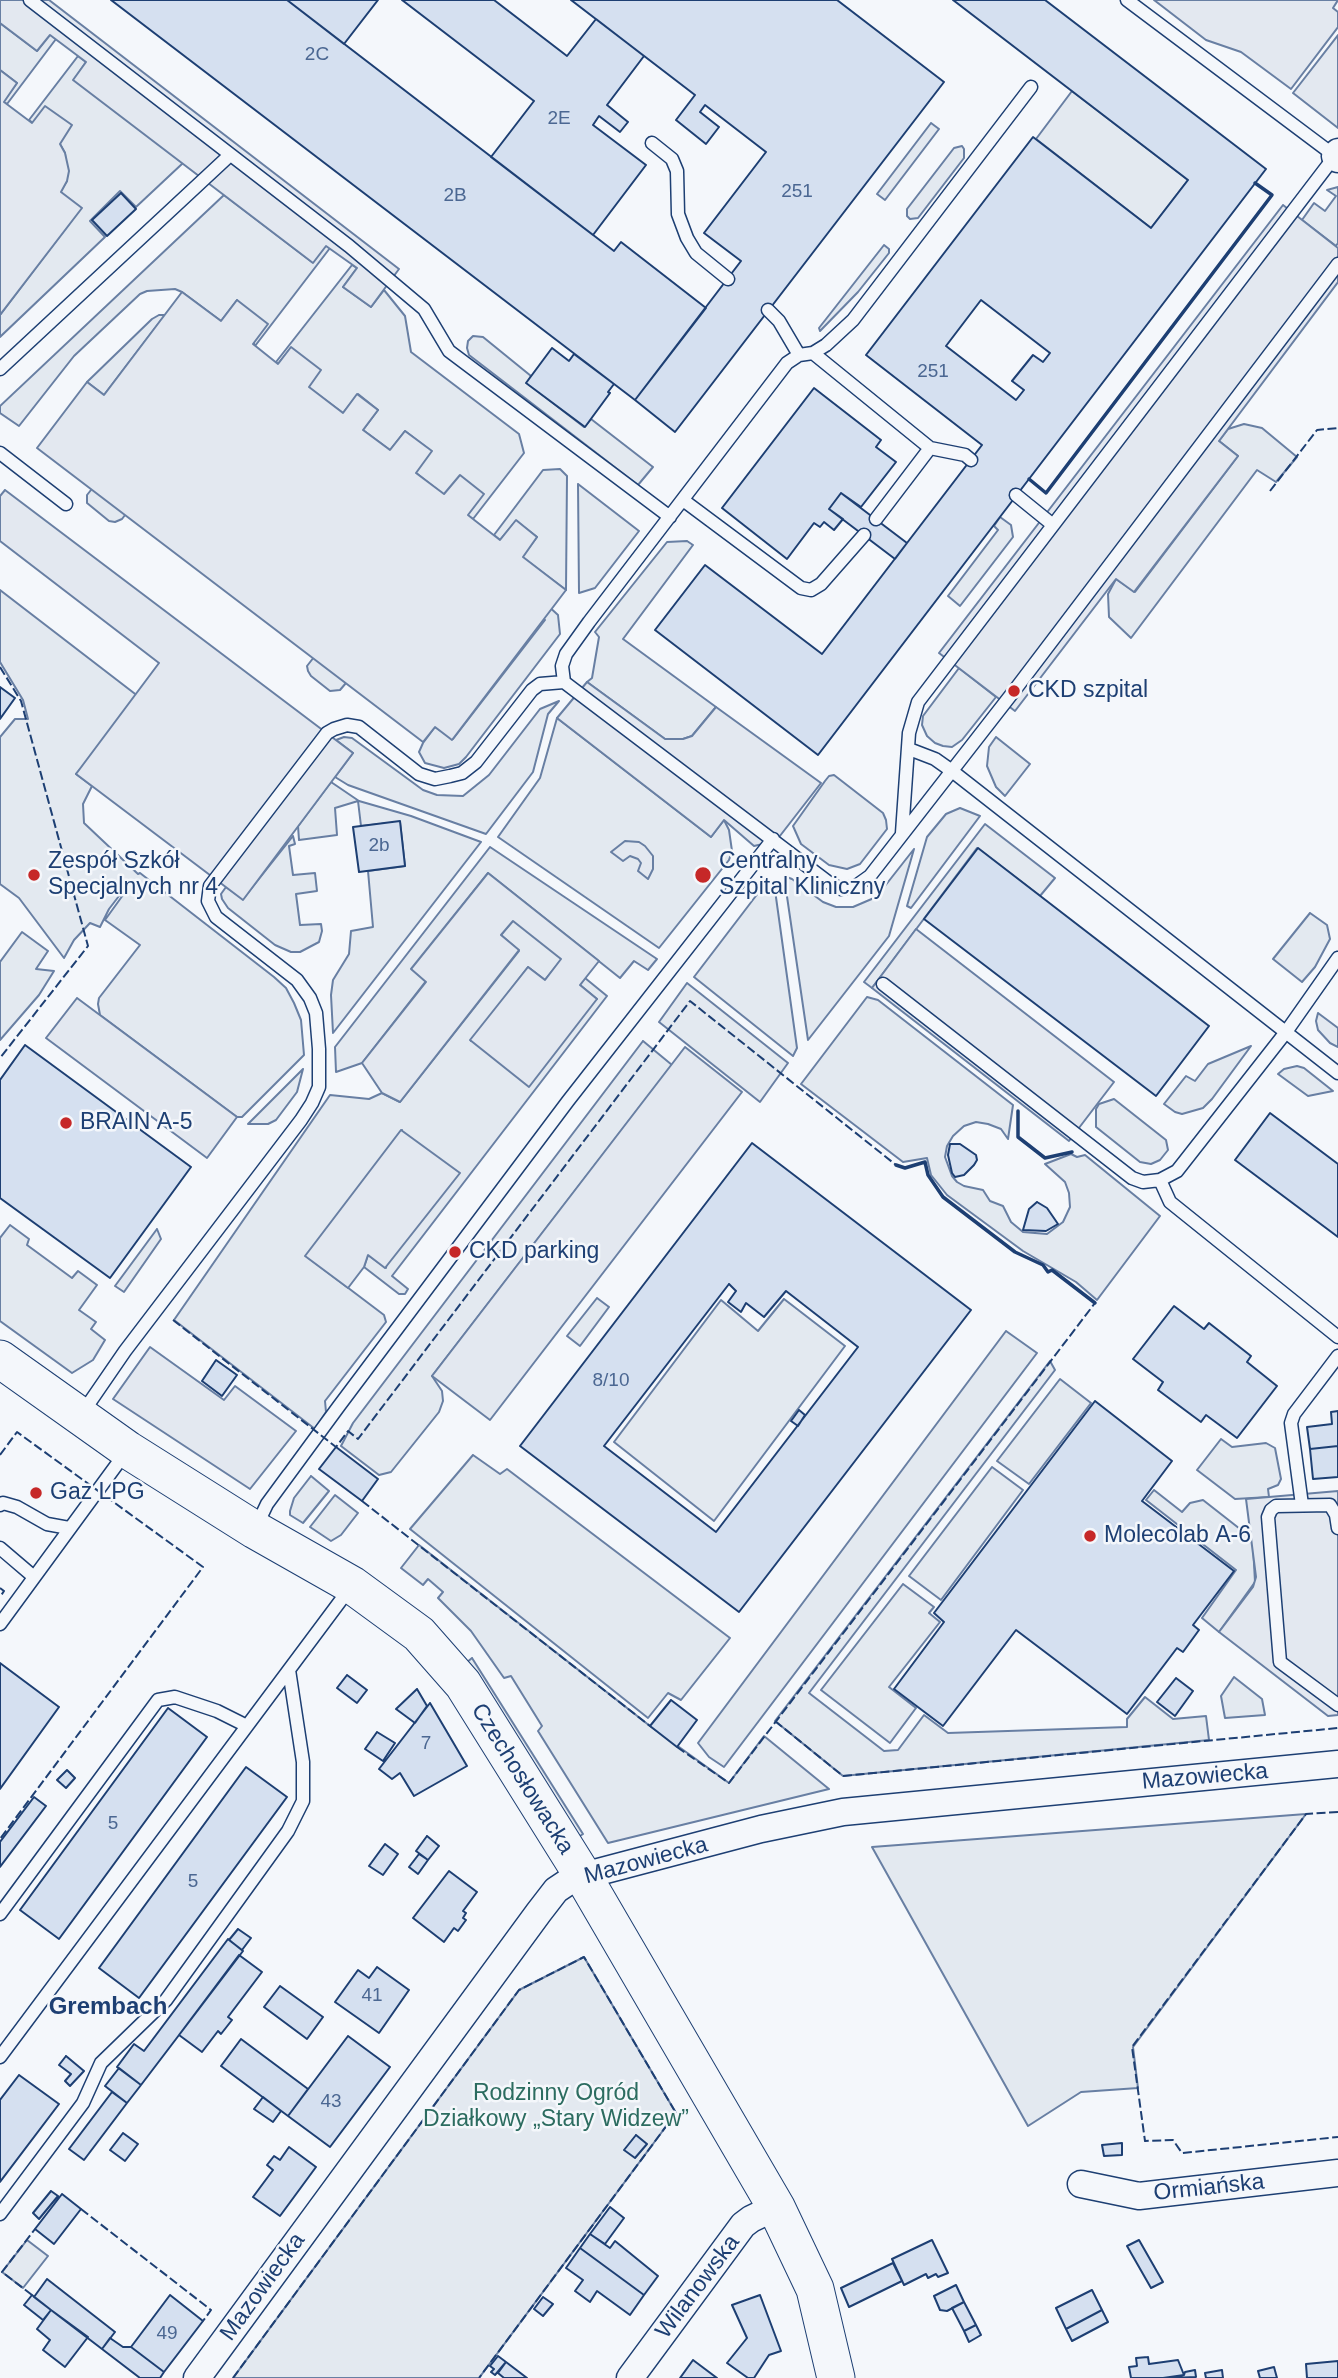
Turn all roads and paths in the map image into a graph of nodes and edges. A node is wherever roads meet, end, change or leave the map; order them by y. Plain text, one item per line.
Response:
1 (30, 0) edge
2 (1127, 0) edge
3 (1031, 87) dead end
4 (652, 144) dead end
5 (230, 155) junction
6 (1337, 156) edge
7 (1338, 265) edge
8 (728, 279) dead end
9 (768, 310) dead end
10 (813, 354) junction
11 (799, 355) junction
12 (0, 369) edge
13 (930, 448) junction
14 (0, 453) edge
15 (971, 460) dead end
16 (1016, 495) dead end
17 (683, 500) junction
18 (66, 504) dead end
19 (670, 517) junction
20 (876, 519) dead end
21 (1054, 525) junction
22 (864, 535) dead end
23 (564, 682) junction
24 (909, 749) junction
25 (952, 771) junction
26 (902, 834) junction
27 (773, 839) junction
28 (1338, 958) edge
29 (883, 984) dead end
30 (1286, 1032) junction
31 (1338, 1073) edge
32 (1160, 1180) junction
33 (1338, 1337) edge
34 (1338, 1356) edge
35 (0, 1359) edge
36 (79, 1417) junction
37 (128, 1450) junction
38 (0, 1504) edge
39 (1302, 1505) junction
40 (69, 1528) junction
41 (1338, 1528) edge
42 (255, 1530) junction
43 (0, 1548) edge
44 (34, 1577) junction
45 (352, 1585) junction
46 (0, 1624) edge
47 (289, 1670) junction
48 (1338, 1706) edge
49 (247, 1726) junction
50 (1338, 1764) edge
51 (583, 1876) junction
52 (0, 1914) edge
53 (0, 2057) edge
54 (1338, 2173) edge
55 (1081, 2185) dead end
56 (776, 2207) junction
57 (0, 2214) edge
58 (197, 2378) edge
59 (630, 2378) edge
60 (836, 2378) edge

1 - 5 lane
2 - 6 lane
3 - 10 lane
4 - 8 lane
5 - 12 lane
5 - 19 lane
6 - 21 lane
7 - 25 lane
9 - 11 lane
10 - 11 lane
10 - 13 lane
11 - 17 lane
13 - 15 lane
13 - 20 lane
14 - 18 lane
16 - 21 lane
17 - 19 lane
17 - 22 lane
19 - 23 lane
21 - 24 lane
23 - 27 lane
23 - 36 lane
24 - 25 lane
24 - 26 lane
25 - 26 lane
25 - 30 lane
26 - 27 lane
27 - 42 lane
28 - 30 lane
29 - 32 lane
30 - 31 lane
30 - 32 lane
32 - 33 lane
34 - 39 lane
35 - 36 street, Czechosłowacka
36 - 37 street, Czechosłowacka
37 - 40 lane
37 - 42 street, Czechosłowacka
38 - 40 lane
39 - 41 lane
39 - 48 lane
40 - 44 lane
42 - 45 street, Czechosłowacka
43 - 44 lane
44 - 46 lane
45 - 47 lane
45 - 51 street, Czechosłowacka
47 - 49 lane
47 - 57 lane
49 - 52 lane
49 - 53 lane
50 - 51 street, Mazowiecka
51 - 56 street, Czechosłowacka
51 - 58 street, Mazowiecka
54 - 55 street, Ormiańska
56 - 59 street, Wilanowska
56 - 60 street, Czechosłowacka

